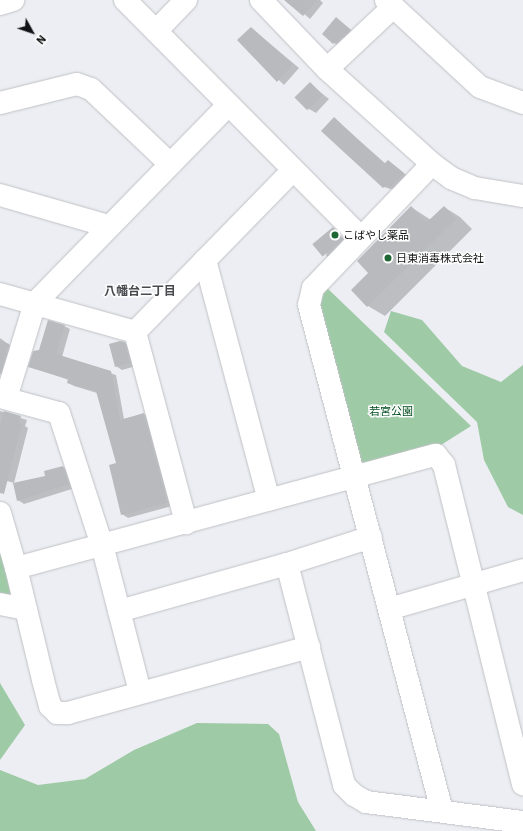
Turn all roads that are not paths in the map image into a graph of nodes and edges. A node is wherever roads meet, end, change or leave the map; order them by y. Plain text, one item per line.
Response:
1 (13, 0) edge
2 (125, 0) edge
3 (186, 0) edge
4 (261, 0) edge
5 (389, 3) edge
6 (0, 4) edge
7 (156, 31) junction
8 (327, 69) junction
9 (523, 103) edge
10 (0, 104) edge
11 (228, 106) junction
12 (170, 164) junction
13 (432, 164) junction
14 (292, 170) junction
15 (0, 195) edge
16 (523, 196) edge
17 (108, 226) junction
18 (361, 238) junction
19 (205, 260) junction
20 (0, 294) edge
21 (35, 303) junction
22 (135, 332) junction
23 (3, 398) edge
24 (355, 475) junction
25 (269, 500) junction
26 (0, 513) edge
27 (186, 523) junction
28 (370, 537) junction
29 (102, 545) junction
30 (287, 564) junction
31 (16, 568) junction
32 (523, 570) edge
33 (474, 583) junction
34 (0, 604) edge
35 (26, 609) junction
36 (389, 609) junction
37 (119, 611) junction
38 (309, 647) junction
39 (140, 692) junction
40 (523, 784) edge
41 (442, 810) junction
42 (523, 822) edge

1 - 6 street
2 - 7 street
3 - 7 street
4 - 8 street
5 - 8 street
5 - 9 street
7 - 11 street
8 - 13 street
10 - 12 street
11 - 12 street
11 - 14 street
12 - 17 street
13 - 16 street
13 - 18 street
14 - 18 street
14 - 19 street
15 - 17 street
17 - 21 street
18 - 24 street
19 - 22 street
19 - 25 street
20 - 21 street
21 - 22 street
21 - 23 street
22 - 27 street
23 - 29 street
24 - 25 street
24 - 28 street
24 - 33 street
25 - 27 street
26 - 31 street
27 - 29 street
28 - 30 street
28 - 36 street
29 - 31 street
29 - 37 street
30 - 37 street
30 - 38 street
31 - 35 street
32 - 33 street
33 - 36 street
33 - 40 street
34 - 35 street
35 - 39 street
36 - 41 street
37 - 39 street
38 - 39 street
38 - 41 street
41 - 42 street

